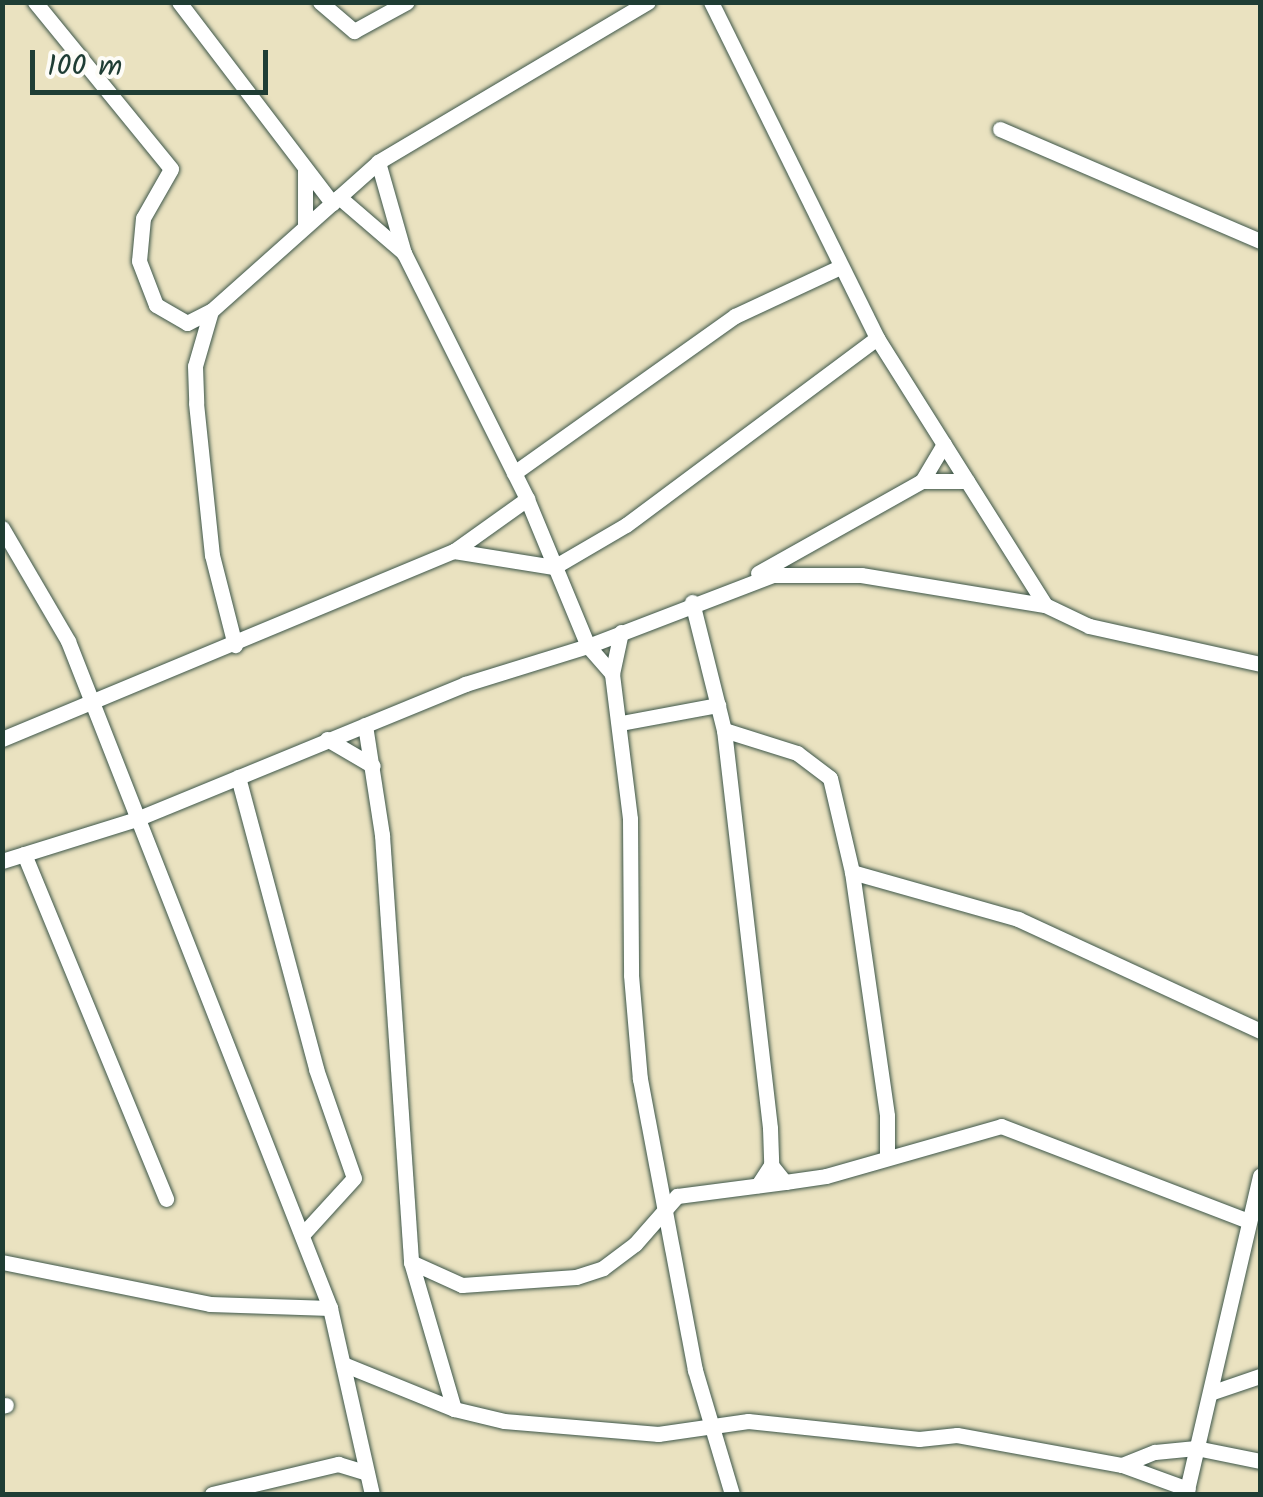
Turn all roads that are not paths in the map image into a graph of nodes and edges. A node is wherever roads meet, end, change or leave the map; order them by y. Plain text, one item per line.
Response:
1 (35, 2) edge
2 (179, 2) edge
3 (320, 2) edge
4 (406, 2) edge
5 (648, 2) edge
6 (710, 2) edge
7 (1000, 130) dead end
8 (378, 162) junction
9 (306, 170) junction
10 (336, 200) junction
11 (305, 226) junction
12 (1260, 241) edge
13 (404, 254) junction
14 (838, 268) junction
15 (211, 310) junction
16 (877, 338) junction
17 (944, 444) junction
18 (514, 473) junction
19 (922, 481) junction
20 (967, 481) junction
21 (527, 499) junction
22 (2, 528) edge
23 (8, 547) edge
24 (454, 551) junction
25 (554, 568) junction
26 (746, 580) junction
27 (692, 602) junction
28 (1045, 605) junction
29 (622, 632) junction
30 (235, 645) junction
31 (588, 646) junction
32 (1260, 664) edge
33 (612, 674) junction
34 (718, 705) junction
35 (89, 708) junction
36 (621, 723) junction
37 (365, 725) junction
38 (724, 730) junction
39 (327, 738) junction
40 (2, 739) edge
41 (373, 766) junction
42 (238, 777) junction
43 (134, 820) junction
44 (24, 854) junction
45 (2, 861) edge
46 (852, 872) junction
47 (1260, 1031) edge
48 (887, 1157) junction
49 (771, 1165) junction
50 (785, 1182) junction
51 (1259, 1184) edge
52 (758, 1185) junction
53 (166, 1199) dead end
54 (660, 1210) junction
55 (1248, 1221) junction
56 (302, 1235) junction
57 (635, 1244) junction
58 (668, 1244) junction
59 (2, 1262) edge
60 (411, 1262) junction
61 (330, 1308) junction
62 (344, 1364) junction
63 (1260, 1376) edge
64 (443, 1386) junction
65 (1210, 1393) junction
66 (430, 1400) junction
67 (454, 1409) junction
68 (711, 1430) junction
69 (362, 1440) junction
70 (1196, 1448) junction
71 (1260, 1462) edge
72 (338, 1464) junction
73 (1122, 1464) junction
74 (367, 1474) junction
75 (1187, 1492) edge
76 (212, 1494) edge
77 (372, 1494) edge
78 (732, 1494) edge

1 - 15 street
2 - 9 street
3 - 4 street
5 - 8 street
6 - 14 street
7 - 12 street
8 - 10 street
8 - 13 street
9 - 10 street
9 - 11 street
10 - 11 street
10 - 13 street
11 - 15 street
13 - 18 street
14 - 16 street
14 - 18 street
15 - 30 street
16 - 17 street
16 - 25 street
17 - 19 street
17 - 20 street
18 - 21 street
19 - 20 street
19 - 26 street
20 - 28 street
21 - 24 street
21 - 25 street
22 - 23 street
23 - 35 street
24 - 25 street
24 - 30 street
25 - 31 street
26 - 27 street
26 - 28 street
27 - 29 street
27 - 34 street
28 - 32 street
29 - 31 street
29 - 33 street
30 - 35 street
31 - 33 street
31 - 37 street
33 - 36 street
34 - 36 street
34 - 38 street
35 - 40 street
35 - 43 street
36 - 54 street
37 - 39 street
37 - 41 street
38 - 46 street
38 - 49 street
39 - 41 street
39 - 42 street
41 - 60 street
42 - 43 street
42 - 56 street
43 - 44 street
43 - 56 street
44 - 45 street
44 - 53 street
46 - 47 street
46 - 48 street
48 - 50 street
48 - 55 street
49 - 50 street
49 - 52 street
50 - 52 street
51 - 55 street
52 - 54 street
54 - 57 street
54 - 58 street
55 - 65 street
56 - 61 street
57 - 58 street
57 - 60 street
58 - 68 street
59 - 61 street
60 - 64 street
61 - 62 street
62 - 66 street
62 - 69 street
63 - 65 street
64 - 66 street
64 - 67 street
65 - 70 street
66 - 67 street
67 - 68 street
68 - 73 street
68 - 78 street
69 - 72 street
69 - 74 street
70 - 71 street
70 - 73 street
70 - 75 street
72 - 74 street
72 - 76 street
73 - 75 street
74 - 77 street

